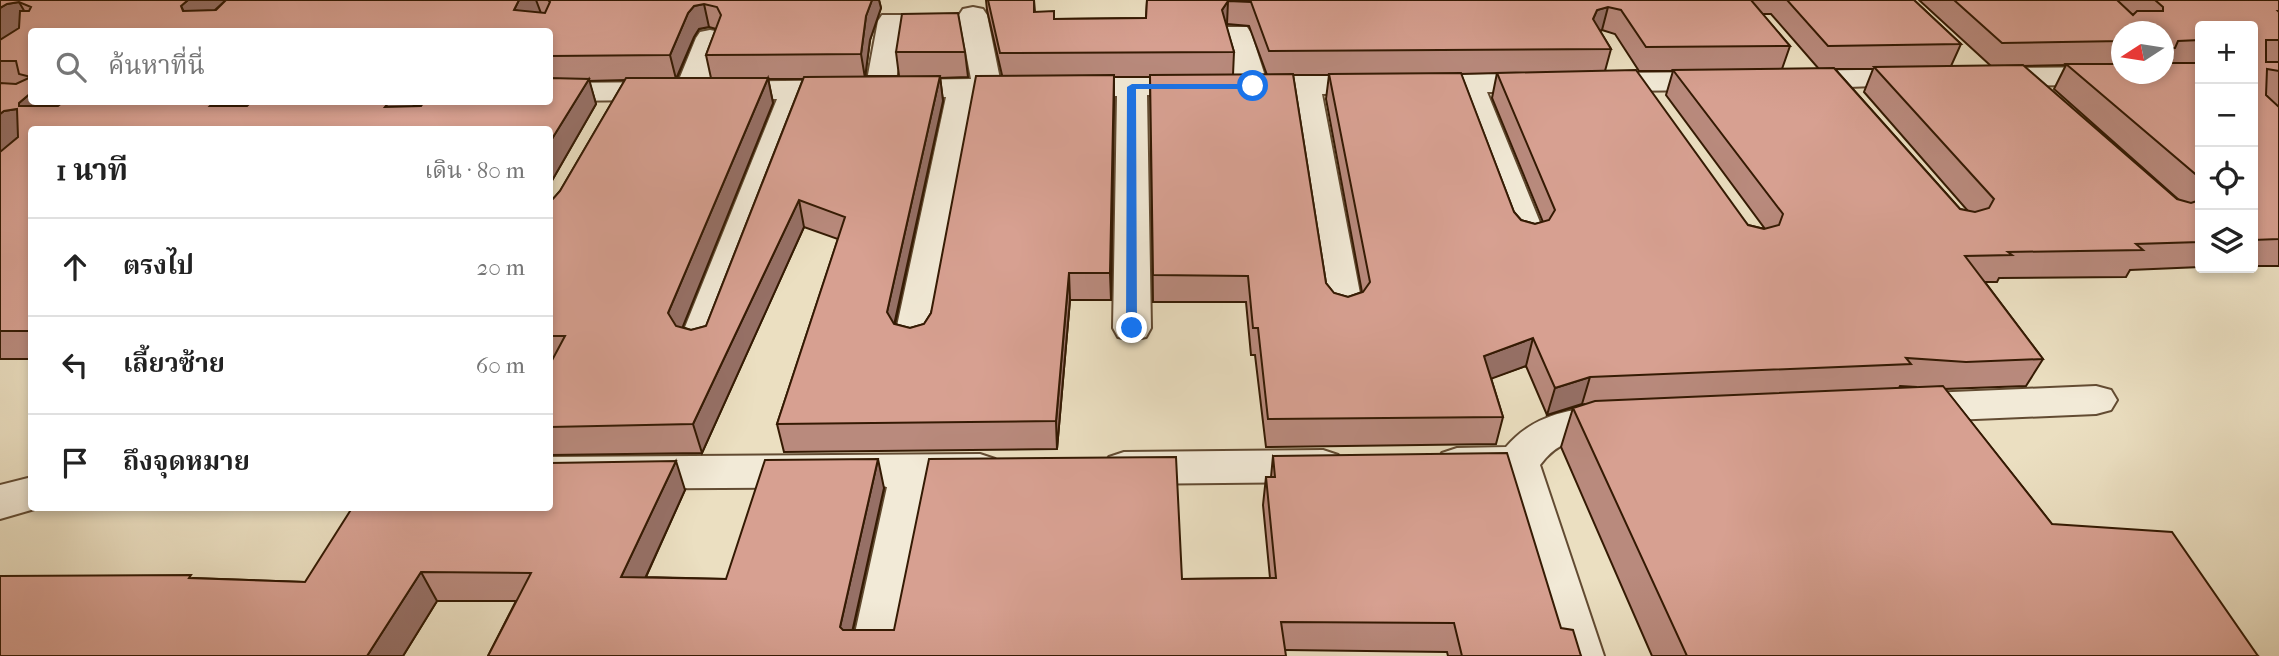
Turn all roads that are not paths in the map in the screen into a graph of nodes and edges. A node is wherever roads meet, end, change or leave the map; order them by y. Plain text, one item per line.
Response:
1 (973, 15) dead end
2 (892, 20) dead end
3 (1237, 33) dead end
4 (710, 38) edge
5 (1784, 51) edge
6 (1609, 52) edge
7 (2183, 69) edge
8 (2018, 76) junction
9 (1821, 80) junction
10 (1634, 83) junction
11 (1253, 86) junction
12 (1306, 86) junction
13 (1470, 86) junction
14 (1132, 87) junction
15 (975, 88) junction
16 (796, 89) junction
17 (880, 89) junction
18 (690, 90) junction
19 (622, 91) junction
20 (553, 92) edge
21 (2049, 104) edge
22 (1861, 111) edge
23 (1664, 117) edge
24 (602, 125) edge
25 (1528, 237) edge
26 (1343, 309) edge
27 (1132, 328) dead end
28 (913, 340) edge
29 (699, 342) edge
30 (2096, 400) dead end
31 (1867, 409) edge
32 (1650, 419) edge
33 (1518, 463) junction
34 (1366, 465) edge
35 (1421, 465) edge
36 (1091, 469) edge
37 (1022, 470) edge
38 (912, 471) junction
39 (553, 473) edge
40 (28, 494) edge
41 (0, 502) edge
42 (874, 656) edge
43 (1579, 656) edge

1 - 15 street
2 - 17 street
3 - 11 street
4 - 18 street
5 - 9 street
6 - 10 street
7 - 8 street
8 - 9 street
8 - 21 street
9 - 10 street
9 - 22 street
10 - 13 street
10 - 23 street
11 - 12 street
11 - 14 street
12 - 13 street
12 - 26 street
13 - 25 street
14 - 15 street
14 - 27 street
15 - 17 street
15 - 28 street
16 - 17 street
16 - 18 street
16 - 29 street
18 - 19 street
19 - 20 street
19 - 24 street
30 - 31 street
32 - 33 street
33 - 35 street
33 - 43 street
34 - 36 street
37 - 38 street
38 - 39 street
38 - 42 street
40 - 41 street

